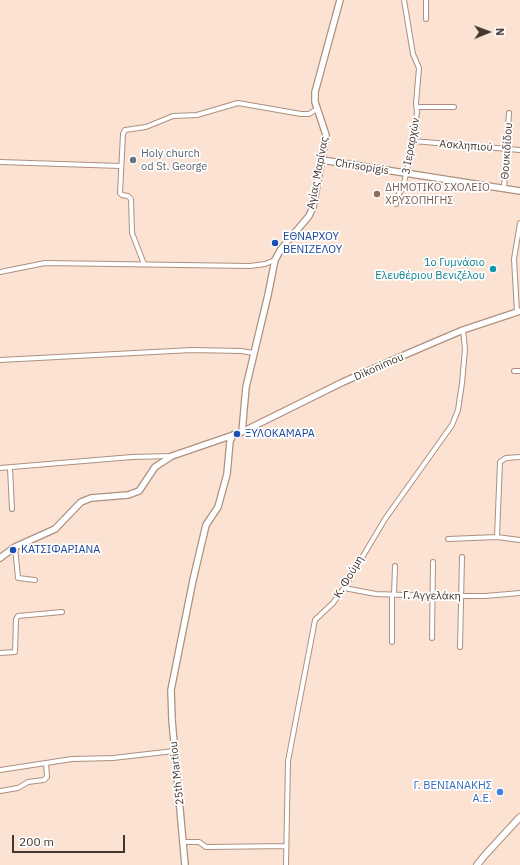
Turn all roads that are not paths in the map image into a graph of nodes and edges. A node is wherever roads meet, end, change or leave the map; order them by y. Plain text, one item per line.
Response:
1 (340, 0) edge
2 (404, 0) edge
3 (426, 0) edge
4 (426, 19) dead end
5 (454, 107) dead end
6 (417, 108) junction
7 (318, 109) junction
8 (509, 113) dead end
9 (413, 141) junction
10 (507, 148) junction
11 (520, 150) edge
12 (322, 160) junction
13 (0, 162) edge
14 (121, 166) junction
15 (406, 174) junction
16 (504, 189) junction
17 (520, 191) edge
18 (396, 204) dead end
19 (520, 223) edge
20 (275, 260) junction
21 (144, 264) junction
22 (0, 272) edge
23 (518, 311) edge
24 (463, 330) junction
25 (254, 353) junction
26 (0, 360) edge
27 (514, 371) dead end
28 (520, 371) edge
29 (242, 432) junction
30 (233, 435) junction
31 (172, 456) junction
32 (520, 457) edge
33 (0, 468) edge
34 (10, 468) junction
35 (12, 509) dead end
36 (496, 537) junction
37 (448, 538) dead end
38 (520, 540) edge
39 (15, 547) junction
40 (462, 557) dead end
41 (0, 558) edge
42 (433, 562) dead end
43 (395, 566) dead end
44 (35, 580) dead end
45 (344, 588) junction
46 (520, 593) edge
47 (393, 595) junction
48 (433, 596) junction
49 (461, 596) junction
50 (62, 612) dead end
51 (432, 638) dead end
52 (392, 642) dead end
53 (460, 647) dead end
54 (0, 653) edge
55 (174, 751) junction
56 (46, 763) junction
57 (0, 770) edge
58 (0, 791) edge
59 (520, 817) edge
60 (183, 842) junction
61 (286, 846) junction
62 (185, 865) edge
63 (286, 865) edge
64 (477, 865) edge

1 - 7 main road, Αγίας Μαρίνας
2 - 6 street, 3 Ιεραρχών
3 - 4 street
5 - 6 street
6 - 9 street, 3 Ιεραρχών
7 - 12 main road, Αγίας Μαρίνας
7 - 14 street
8 - 10 street, Θουκιδίδου
9 - 10 street, Ασκληπιού
9 - 15 street, 3 Ιεραρχών
10 - 11 street, Ασκληπιού
10 - 16 street, Θουκιδίδου
12 - 15 main road, Chrisopigis
12 - 20 main road, Αγίας Μαρίνας
13 - 14 street
14 - 21 street
15 - 16 main road, Chrisopigis
15 - 18 street, 3 Ιεραρχών
16 - 17 main road, Chrisopigis
19 - 23 street
20 - 21 street
20 - 25 main road, Αγίας Μαρίνας
21 - 22 street
23 - 24 main road, Dikonimou
24 - 29 main road, Dikonimou
24 - 45 street, Κ. Φούμη
25 - 26 street
25 - 29 main road, Αγίας Μαρίνας
27 - 28 street
29 - 30 main road, Dikonimou
30 - 31 main road, Dikonimou
30 - 55 main road, 25th Martiou
31 - 34 street
31 - 39 main road, Dikonimou
32 - 36 street
33 - 34 street
34 - 35 street
36 - 37 street
36 - 38 street
39 - 41 main road, Dikonimou
39 - 44 street
40 - 49 street
42 - 48 street
43 - 47 street
45 - 47 street, Γ. Αγγελάκη
45 - 61 street, Κ. Φούμη
46 - 49 street, Γ. Αγγελάκη
47 - 48 street, Γ. Αγγελάκη
47 - 52 street
48 - 49 street, Γ. Αγγελάκη
48 - 51 street
49 - 53 street
50 - 54 street
55 - 56 street
55 - 60 main road, 25th Martiou
56 - 57 street
56 - 58 street
59 - 64 main road
60 - 61 street
60 - 62 main road, 25th Martiou
61 - 63 street, Κ. Φούμη

